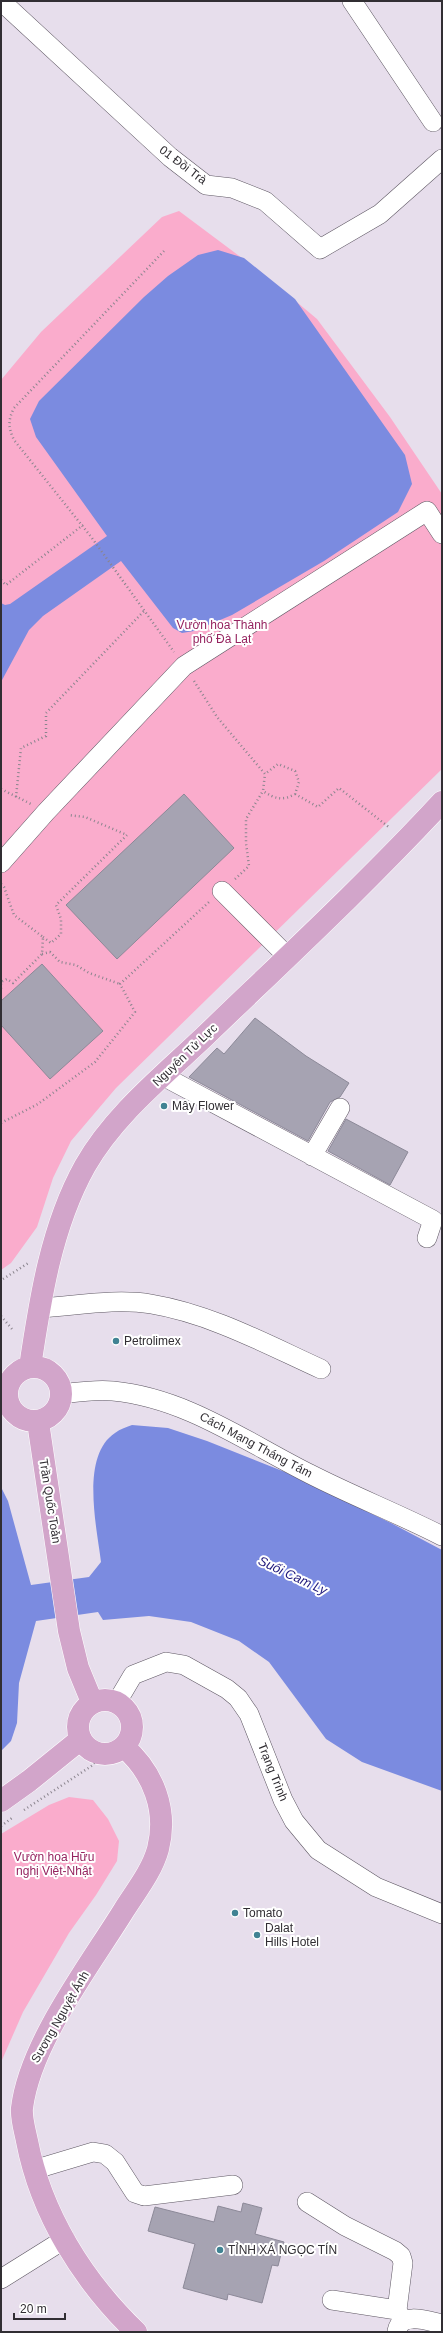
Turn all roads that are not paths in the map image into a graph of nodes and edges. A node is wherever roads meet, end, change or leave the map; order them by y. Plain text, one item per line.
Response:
1 (352, 1) edge
2 (6, 2) edge
3 (433, 122) dead end
4 (442, 158) edge
5 (442, 534) edge
6 (442, 802) edge
7 (1, 863) edge
8 (222, 891) road end
9 (288, 957) junction
10 (163, 1076) junction
11 (340, 1108) dead end
12 (312, 1156) junction
13 (427, 1238) dead end
14 (39, 1308) junction
15 (30, 1367) junction
16 (321, 1369) dead end
17 (4, 1390) edge
18 (61, 1394) junction
19 (38, 1422) junction
20 (442, 1536) edge
21 (92, 1702) junction
22 (117, 1702) junction
23 (81, 1739) junction
24 (124, 1747) junction
25 (8, 1809) edge
26 (442, 1914) edge
27 (33, 2170) junction
28 (233, 2185) dead end
29 (307, 2202) dead end
30 (65, 2239) junction
31 (1, 2279) edge
32 (332, 2300) dead end
33 (399, 2321) edge
34 (442, 2324) edge
35 (136, 2332) edge

1 - 3 street
2 - 4 street, 01 Đồi Trà
5 - 7 street
6 - 9 main road, Nguyên Tử Lực
8 - 9 street
9 - 10 main road, Nguyên Tử Lực
10 - 12 street
10 - 14 main road, Nguyên Tử Lực
11 - 12 street
12 - 13 street
14 - 15 main road, Nguyên Tử Lực
14 - 16 street
15 - 17 main road
15 - 18 main road
17 - 19 main road
18 - 19 main road
18 - 20 street, Cách Mạng Tháng Tám
19 - 21 main road, Trần Quốc Toản
21 - 22 main road
21 - 23 main road
22 - 24 main road
22 - 26 street, Trạng Trình
23 - 24 main road
23 - 25 main road
24 - 27 main road, Sương Nguyệt Ánh
27 - 28 street
27 - 30 main road, Sương Nguyệt Ánh
29 - 33 street
30 - 31 street
30 - 35 main road, Sương Nguyệt Ánh
32 - 33 street
33 - 34 street

